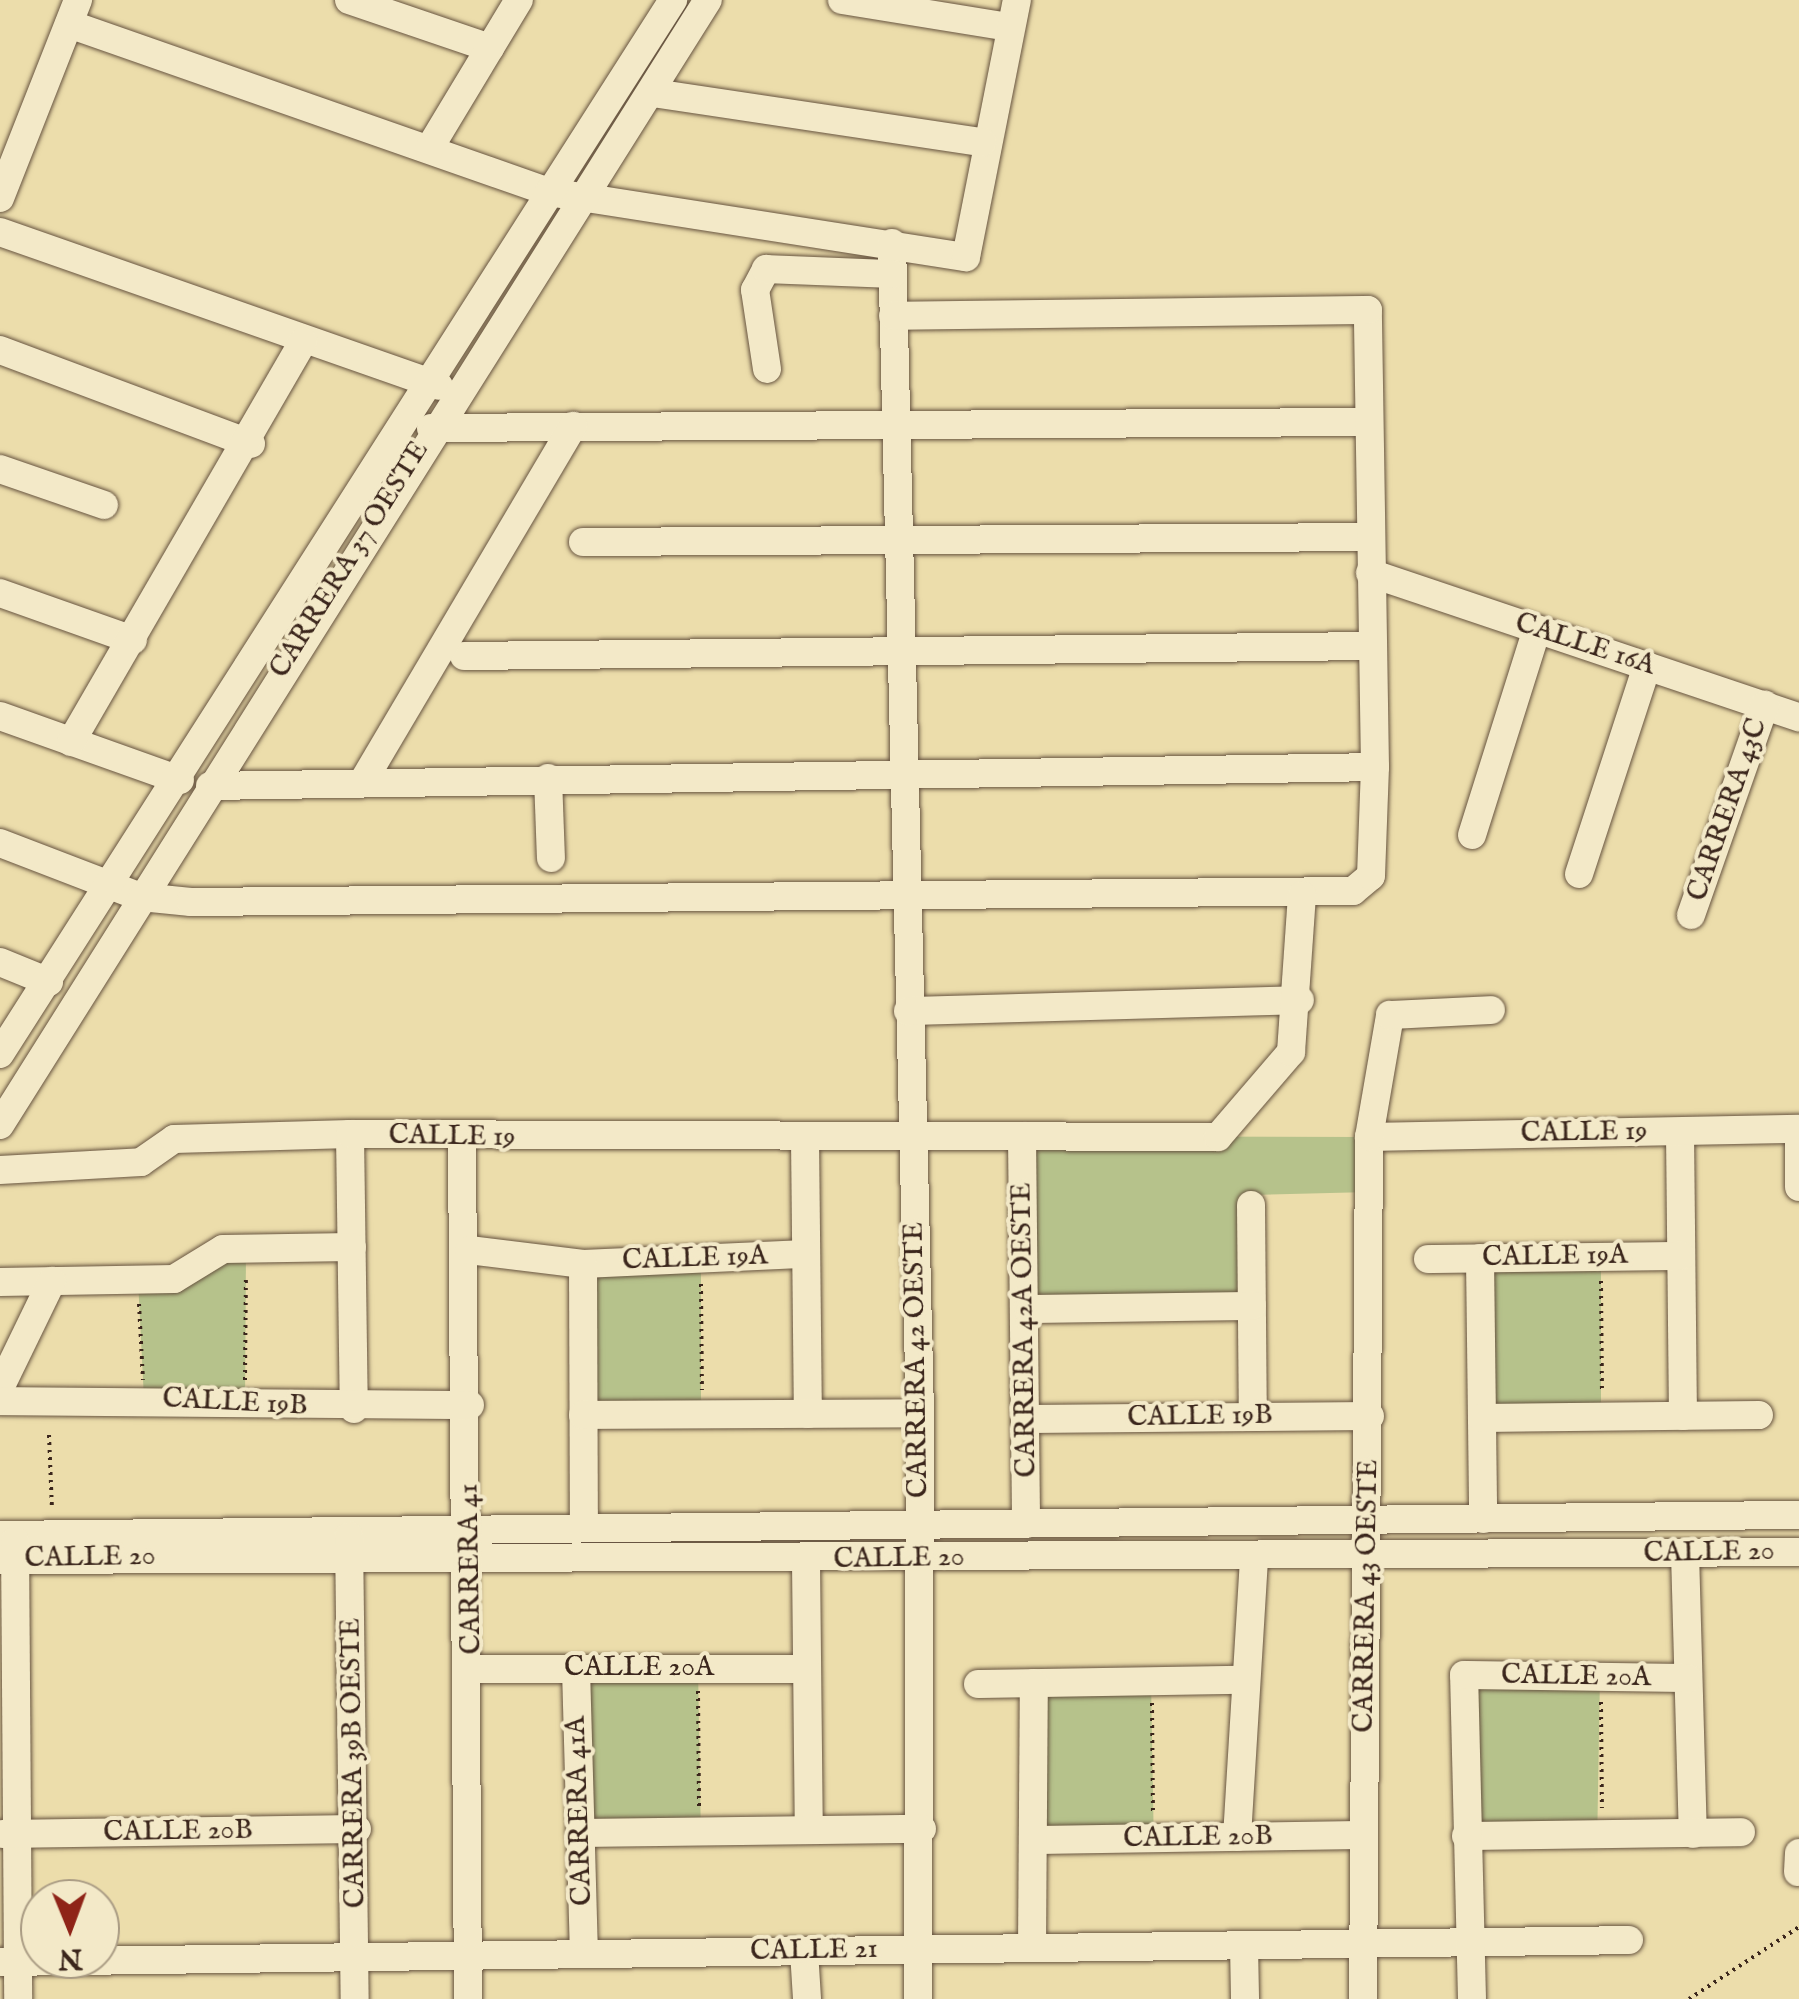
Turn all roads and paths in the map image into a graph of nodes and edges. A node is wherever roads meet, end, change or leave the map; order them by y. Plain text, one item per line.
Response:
1 (349, 0) edge
2 (519, 0) edge
3 (672, 0) edge
4 (708, 0) edge
5 (842, 0) edge
6 (74, 12) edge
7 (1013, 13) edge
8 (490, 48) junction
9 (653, 93) junction
10 (982, 142) junction
11 (430, 149) junction
12 (550, 192) junction
13 (0, 198) edge
14 (590, 198) junction
15 (0, 232) edge
16 (892, 243) junction
17 (892, 274) junction
18 (893, 316) junction
19 (303, 341) junction
20 (0, 350) edge
21 (767, 369) dead end
22 (422, 383) junction
23 (461, 388) junction
24 (1368, 422) junction
25 (573, 426) junction
26 (432, 428) junction
27 (890, 428) junction
28 (251, 444) junction
29 (0, 468) edge
30 (104, 505) dead end
31 (1370, 537) junction
32 (583, 542) dead end
33 (896, 542) junction
34 (1370, 573) junction
35 (0, 594) edge
36 (1536, 629) junction
37 (133, 640) junction
38 (1372, 646) junction
39 (896, 654) junction
40 (464, 656) dead end
41 (1647, 666) junction
42 (1765, 705) junction
43 (0, 716) edge
44 (1799, 717) edge
45 (71, 742) junction
46 (1374, 768) junction
47 (900, 776) junction
48 (548, 778) junction
49 (180, 780) junction
50 (362, 783) junction
51 (210, 786) junction
52 (1472, 835) dead end
53 (0, 844) edge
54 (552, 858) dead end
55 (1579, 874) dead end
56 (114, 887) junction
57 (1302, 895) junction
58 (141, 897) junction
59 (903, 902) junction
60 (1692, 915) dead end
61 (0, 962) edge
62 (49, 982) junction
63 (1300, 1000) junction
64 (1490, 1010) dead end
65 (908, 1011) junction
66 (0, 1054) edge
67 (11, 1081) edge
68 (0, 1125) edge
69 (1799, 1129) edge
70 (1680, 1132) junction
71 (350, 1134) junction
72 (911, 1136) junction
73 (1022, 1136) junction
74 (806, 1138) junction
75 (1369, 1138) junction
76 (462, 1139) junction
77 (0, 1170) edge
78 (1799, 1187) edge
79 (1250, 1205) dead end
80 (352, 1247) junction
81 (246, 1250) junction
82 (469, 1250) junction
83 (806, 1254) junction
84 (1681, 1256) junction
85 (1600, 1257) junction
86 (1480, 1258) junction
87 (701, 1259) junction
88 (1428, 1259) dead end
89 (583, 1264) junction
90 (138, 1280) junction
91 (52, 1281) junction
92 (0, 1282) edge
93 (1252, 1306) junction
94 (1028, 1309) junction
95 (0, 1388) edge
96 (144, 1399) junction
97 (0, 1401) edge
98 (245, 1405) junction
99 (470, 1405) junction
100 (354, 1409) junction
101 (920, 1413) junction
102 (702, 1414) junction
103 (808, 1414) junction
104 (583, 1415) junction
105 (1759, 1415) dead end
106 (1370, 1416) junction
107 (1602, 1416) junction
108 (1683, 1416) junction
109 (1253, 1417) junction
110 (1482, 1418) junction
111 (1029, 1419) junction
112 (49, 1435) dead end
113 (1799, 1515) edge
114 (1483, 1519) junction
115 (1370, 1520) junction
116 (1026, 1524) junction
117 (920, 1525) junction
118 (584, 1526) junction
119 (53, 1533) junction
120 (349, 1540) junction
121 (468, 1541) junction
122 (8, 1547) edge
123 (1799, 1552) edge
124 (1685, 1553) junction
125 (1370, 1555) junction
126 (1254, 1556) junction
127 (922, 1559) junction
128 (806, 1560) junction
129 (698, 1668) junction
130 (472, 1669) junction
131 (576, 1669) junction
132 (806, 1669) junction
133 (8, 1671) edge
134 (1600, 1678) junction
135 (1688, 1678) junction
136 (1244, 1680) junction
137 (1151, 1681) junction
138 (1034, 1683) junction
139 (978, 1684) dead end
140 (356, 1829) junction
141 (809, 1830) junction
142 (922, 1830) junction
143 (700, 1832) junction
144 (1740, 1832) dead end
145 (580, 1833) junction
146 (1693, 1834) junction
147 (9, 1835) edge
148 (1361, 1835) junction
149 (1466, 1836) junction
150 (1237, 1837) junction
151 (1154, 1838) junction
152 (1602, 1838) junction
153 (1036, 1840) junction
154 (1799, 1853) edge
155 (1798, 1872) edge
156 (1799, 1927) edge
157 (1628, 1940) dead end
158 (1474, 1942) junction
159 (1360, 1944) junction
160 (1244, 1945) junction
161 (1032, 1948) junction
162 (918, 1950) junction
163 (804, 1951) junction
164 (584, 1954) junction
165 (468, 1956) junction
166 (358, 1957) junction
167 (9, 1962) edge
168 (18, 1999) edge
169 (355, 1999) edge
170 (468, 1999) edge
171 (807, 1999) edge
172 (918, 1999) edge
173 (1245, 1999) edge
174 (1363, 1999) edge
175 (1472, 1999) edge
176 (1689, 1999) edge

1 - 8 street
2 - 8 street
3 - 12 street, CARRERA 37 OESTE
4 - 9 street, CARRERA 37 OESTE
5 - 7 street
6 - 11 street
6 - 13 street
7 - 10 street
8 - 11 street
9 - 10 street
9 - 14 street, CARRERA 37 OESTE
10 - 16 street
11 - 12 street
12 - 14 street
12 - 22 street, CARRERA 37 OESTE
14 - 16 street
14 - 23 street, CARRERA 37 OESTE
15 - 19 street
16 - 17 street, CARRERA 42 OESTE
17 - 18 street, CARRERA 42 OESTE
17 - 21 street
18 - 24 street
18 - 27 street, CARRERA 42 OESTE
19 - 22 street
19 - 28 street
20 - 28 street
22 - 23 street
22 - 49 street, CARRERA 37 OESTE
23 - 26 street, CARRERA 37 OESTE
24 - 27 street
24 - 31 street
25 - 26 street
25 - 27 street
25 - 50 street
26 - 51 street, CARRERA 37 OESTE
27 - 33 street, CARRERA 42 OESTE
28 - 37 street
29 - 30 street
31 - 33 street
31 - 34 street
32 - 33 street
33 - 39 street, CARRERA 42 OESTE
34 - 36 street, CALLE 16A
34 - 38 street
35 - 37 street
36 - 41 street, CALLE 16A
36 - 52 street
37 - 45 street
38 - 39 street
38 - 46 street
39 - 40 street
39 - 47 street, CARRERA 42 OESTE
41 - 42 street, CALLE 16A
41 - 55 street
42 - 44 street, CALLE 16A
42 - 60 street, CARRERA 43C
43 - 45 street
45 - 49 street
46 - 47 street
46 - 57 street
47 - 48 street
47 - 59 street, CARRERA 42 OESTE
48 - 50 street
48 - 54 street
49 - 56 street, CARRERA 37 OESTE
50 - 51 street
51 - 58 street, CARRERA 37 OESTE
53 - 56 street
56 - 58 street
56 - 62 street, CARRERA 37 OESTE
57 - 59 street
57 - 63 street, CALLE 19
58 - 59 street
58 - 67 street, CARRERA 37 OESTE
59 - 65 street, CARRERA 42 OESTE
61 - 62 street
62 - 66 street, CARRERA 37 OESTE
63 - 65 street
63 - 73 street, CALLE 19
64 - 75 street, CARRERA 43 OESTE
65 - 72 street, CARRERA 42 OESTE
67 - 68 street, CARRERA 37 OESTE
69 - 70 street, CALLE 19
69 - 78 street
70 - 75 street, CALLE 19
70 - 84 street
71 - 76 street, CALLE 19
71 - 77 street, CALLE 19
71 - 80 street
72 - 73 street, CALLE 19
72 - 74 street, CALLE 19
72 - 101 street, CARRERA 42 OESTE
73 - 94 street, CARRERA 42A OESTE
74 - 76 street, CALLE 19
74 - 83 street
75 - 106 street, CARRERA 43 OESTE
76 - 82 street, CARRERA 41
79 - 93 street
80 - 81 street
80 - 100 street
81 - 90 street
81 - 98 path
82 - 89 street, CALLE 19A
82 - 99 street, CARRERA 41
83 - 87 street, CALLE 19A
83 - 103 street
84 - 85 street, CALLE 19A
84 - 108 street
85 - 86 street, CALLE 19A
85 - 107 path
86 - 88 street, CALLE 19A
86 - 110 street
87 - 89 street, CALLE 19A
87 - 102 path
89 - 104 street
90 - 91 street
90 - 96 path
91 - 92 street
91 - 95 street
93 - 94 street
93 - 109 street
94 - 111 street, CARRERA 42A OESTE
96 - 97 street, CALLE 19B
96 - 98 street, CALLE 19B
98 - 100 street, CALLE 19B
99 - 100 street, CALLE 19B
99 - 121 street, CARRERA 41
101 - 103 street
101 - 117 street, CARRERA 42 OESTE
102 - 103 street
102 - 104 street
104 - 118 street
105 - 108 street
106 - 109 street, CALLE 19B
106 - 115 street, CARRERA 43 OESTE
107 - 108 street
107 - 110 street
109 - 111 street, CALLE 19B
110 - 114 street
111 - 116 street, CARRERA 42A OESTE
112 - 119 path
113 - 114 street, CALLE 20
114 - 115 street, CALLE 20
115 - 116 street, CALLE 20
115 - 125 street, CARRERA 43 OESTE
116 - 117 street, CALLE 20
117 - 118 street, CALLE 20
117 - 127 street, CARRERA 42 OESTE
118 - 121 street, CALLE 20
119 - 120 street, CALLE 20
119 - 122 street, CALLE 20
120 - 121 street, CALLE 20
120 - 122 street, CALLE 20
120 - 140 street, CARRERA 39B OESTE
121 - 128 street, CALLE 20
121 - 130 street, CARRERA 41
122 - 133 street
123 - 124 street, CALLE 20
124 - 125 street, CALLE 20
124 - 135 street
125 - 126 street, CALLE 20
125 - 148 street, CARRERA 43 OESTE
126 - 127 street, CALLE 20
126 - 136 street
127 - 128 street, CALLE 20
127 - 142 street, CARRERA 42 OESTE
128 - 132 street
129 - 131 street, CALLE 20A
129 - 132 street, CALLE 20A
129 - 143 path
130 - 131 street, CALLE 20A
130 - 165 street, CARRERA 41
131 - 145 street, CARRERA 41A
132 - 141 street
133 - 147 street
134 - 135 street, CALLE 20A
134 - 149 street, CALLE 20A
134 - 152 path
135 - 146 street
136 - 137 street
136 - 150 street
137 - 138 street
137 - 151 path
138 - 139 street
138 - 153 street
140 - 147 street, CALLE 20B
140 - 166 street, CARRERA 39B OESTE
141 - 142 street
141 - 143 street
142 - 162 street, CARRERA 42 OESTE
143 - 145 street
144 - 146 street
145 - 164 street, CARRERA 41A
146 - 152 street
147 - 167 street
148 - 150 street, CALLE 20B
148 - 159 street, CARRERA 43 OESTE
149 - 152 street
149 - 158 street
150 - 151 street, CALLE 20B
151 - 153 street, CALLE 20B
153 - 161 street
154 - 155 street
156 - 176 path
157 - 158 street, CALLE 21
158 - 159 street, CALLE 21
158 - 175 street
159 - 160 street, CALLE 21
159 - 174 street, CARRERA 43 OESTE
160 - 161 street, CALLE 21
160 - 173 street
161 - 162 street, CALLE 21
162 - 163 street, CALLE 21
162 - 172 street, CARRERA 42 OESTE
163 - 164 street, CALLE 21
163 - 171 street
164 - 165 street, CALLE 21
165 - 166 street, CALLE 21
165 - 170 street, CARRERA 41
166 - 167 street, CALLE 21
166 - 169 street, CARRERA 39B OESTE
167 - 168 street

